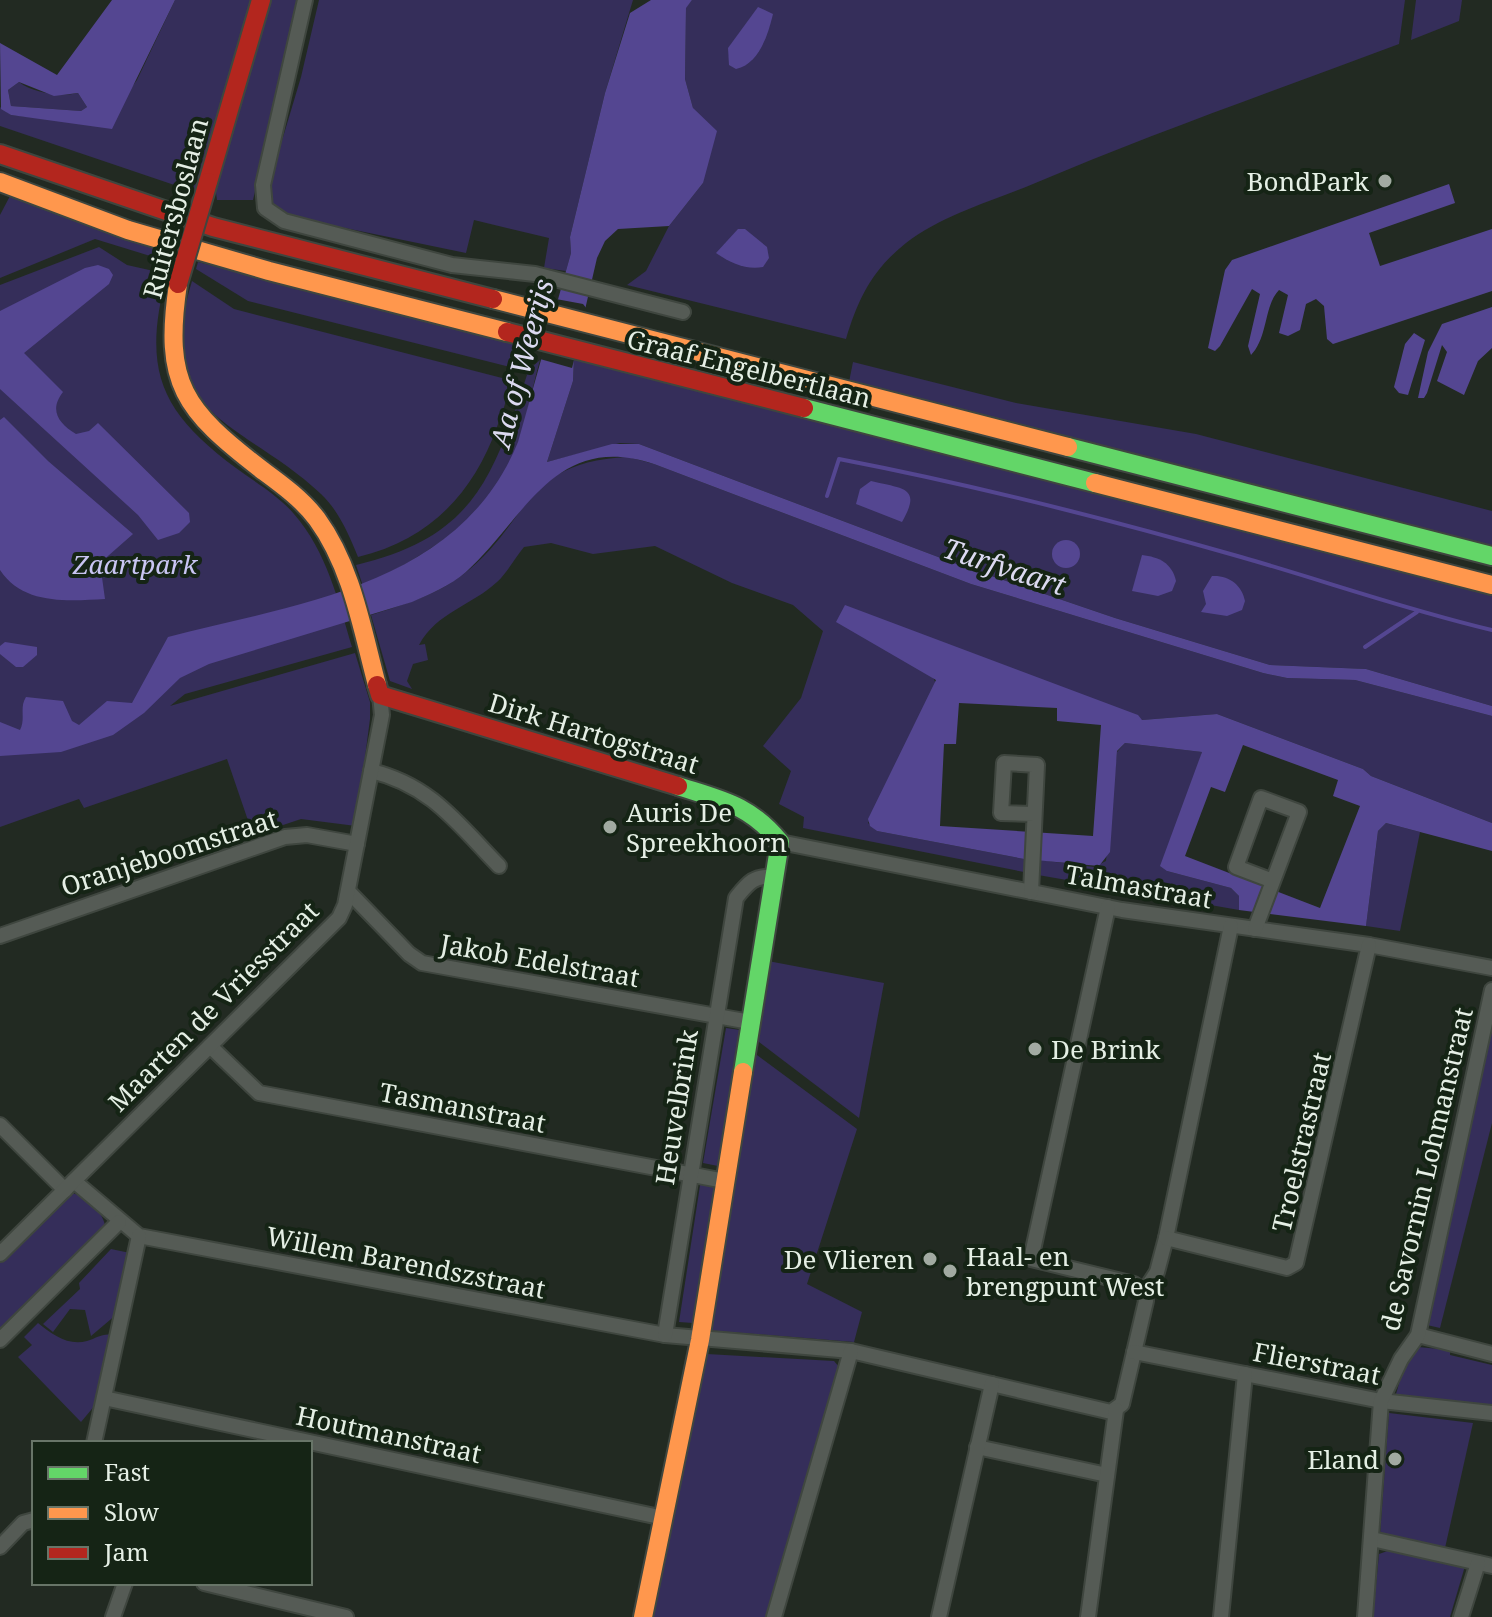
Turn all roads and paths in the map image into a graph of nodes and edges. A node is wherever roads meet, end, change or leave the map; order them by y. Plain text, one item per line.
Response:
1 (261, 0) edge
2 (305, 0) edge
3 (0, 154) edge
4 (0, 182) edge
5 (683, 312) dead end
6 (1492, 556) edge
7 (1492, 585) edge
8 (353, 604) joint
9 (380, 695) junction
10 (371, 771) junction
11 (1034, 814) dead end
12 (780, 842) junction
13 (357, 844) junction
14 (499, 866) dead end
15 (774, 877) junction
16 (1272, 885) junction
17 (348, 891) junction
18 (1031, 892) junction
19 (1108, 907) junction
20 (1231, 926) junction
21 (1255, 929) junction
22 (0, 936) edge
23 (1369, 945) junction
24 (1492, 968) edge
25 (1492, 990) edge
26 (717, 1016) junction
27 (750, 1022) junction
28 (210, 1046) junction
29 (0, 1125) edge
30 (692, 1175) junction
31 (725, 1181) junction
32 (70, 1185) junction
33 (119, 1222) junction
34 (139, 1236) junction
35 (1166, 1238) junction
36 (0, 1254) edge
37 (1144, 1292) junction
38 (665, 1335) junction
39 (1418, 1335) junction
40 (0, 1340) edge
41 (700, 1340) junction
42 (851, 1351) junction
43 (1134, 1352) junction
44 (1492, 1354) edge
45 (1245, 1374) junction
46 (992, 1384) junction
47 (104, 1398) junction
48 (1381, 1401) junction
49 (1116, 1410) junction
50 (1492, 1413) edge
51 (94, 1441) edge
52 (305, 1441) edge
53 (312, 1443) edge
54 (977, 1447) junction
55 (1107, 1475) junction
56 (664, 1518) junction
57 (32, 1521) edge
58 (1372, 1539) junction
59 (0, 1547) edge
60 (1485, 1565) edge
61 (124, 1585) edge
62 (212, 1585) edge
63 (113, 1617) edge
64 (346, 1617) edge
65 (643, 1617) edge
66 (774, 1617) edge
67 (939, 1617) edge
68 (1088, 1617) edge
69 (1221, 1617) edge
70 (1365, 1617) edge
71 (1461, 1617) edge

1 - 8 main road, Ruitersboslaan, bridge
2 - 5 street, Graaf Engelbertlaan
3 - 6 main road, Graaf Engelbertlaan
4 - 7 main road, Graaf Engelbertlaan
8 - 9 main road, Maarten de Vriesstraat
9 - 10 street, Maarten de Vriesstraat
9 - 12 main road, Dirk Hartogstraat
10 - 13 street, Maarten de Vriesstraat
10 - 14 street
11 - 18 street
12 - 15 main road
12 - 18 street, Talmastraat
13 - 17 street, Maarten de Vriesstraat
13 - 22 street, Oranjeboomstraat
15 - 26 street, Heuvelbrink
15 - 27 main road
16 - 16 street
16 - 21 street
17 - 26 street, Jakob Edelstraat
17 - 28 street, Maarten de Vriesstraat
18 - 19 street, Talmastraat
19 - 20 street, Talmastraat
19 - 37 street
20 - 21 street, Talmastraat
20 - 35 street
21 - 23 street, Talmastraat
23 - 24 street, Talmastraat
23 - 35 street, Troelstrastraat
25 - 39 street, de Savornin Lohmanstraat
26 - 27 street, Jakob Edelstraat
26 - 30 street, Heuvelbrink
27 - 31 main road
28 - 30 street, Tasmanstraat
28 - 32 street, Maarten de Vriesstraat
29 - 32 street
30 - 31 street, Tasmanstraat
30 - 38 street, Heuvelbrink
31 - 41 main road
32 - 33 street
32 - 36 street, Maarten de Vriesstraat
33 - 34 street
33 - 40 street
34 - 38 street, Willem Barendszstraat
34 - 47 street
35 - 37 street
37 - 43 street
38 - 41 street
39 - 44 street
39 - 48 street, de Savornin Lohmanstraat
41 - 42 street
41 - 56 main road
42 - 46 street
42 - 66 street
43 - 45 street, Flierstraat
43 - 49 street
45 - 48 street, Flierstraat
45 - 69 street
46 - 49 street
46 - 54 street
47 - 51 street
47 - 52 street, Houtmanstraat
48 - 50 street, Flierstraat
48 - 58 street
49 - 55 street
53 - 56 street, Houtmanstraat
54 - 55 street
54 - 67 street
55 - 68 street
56 - 65 main road
57 - 59 street
58 - 60 street
58 - 70 street
60 - 71 street
61 - 63 street
62 - 64 street

